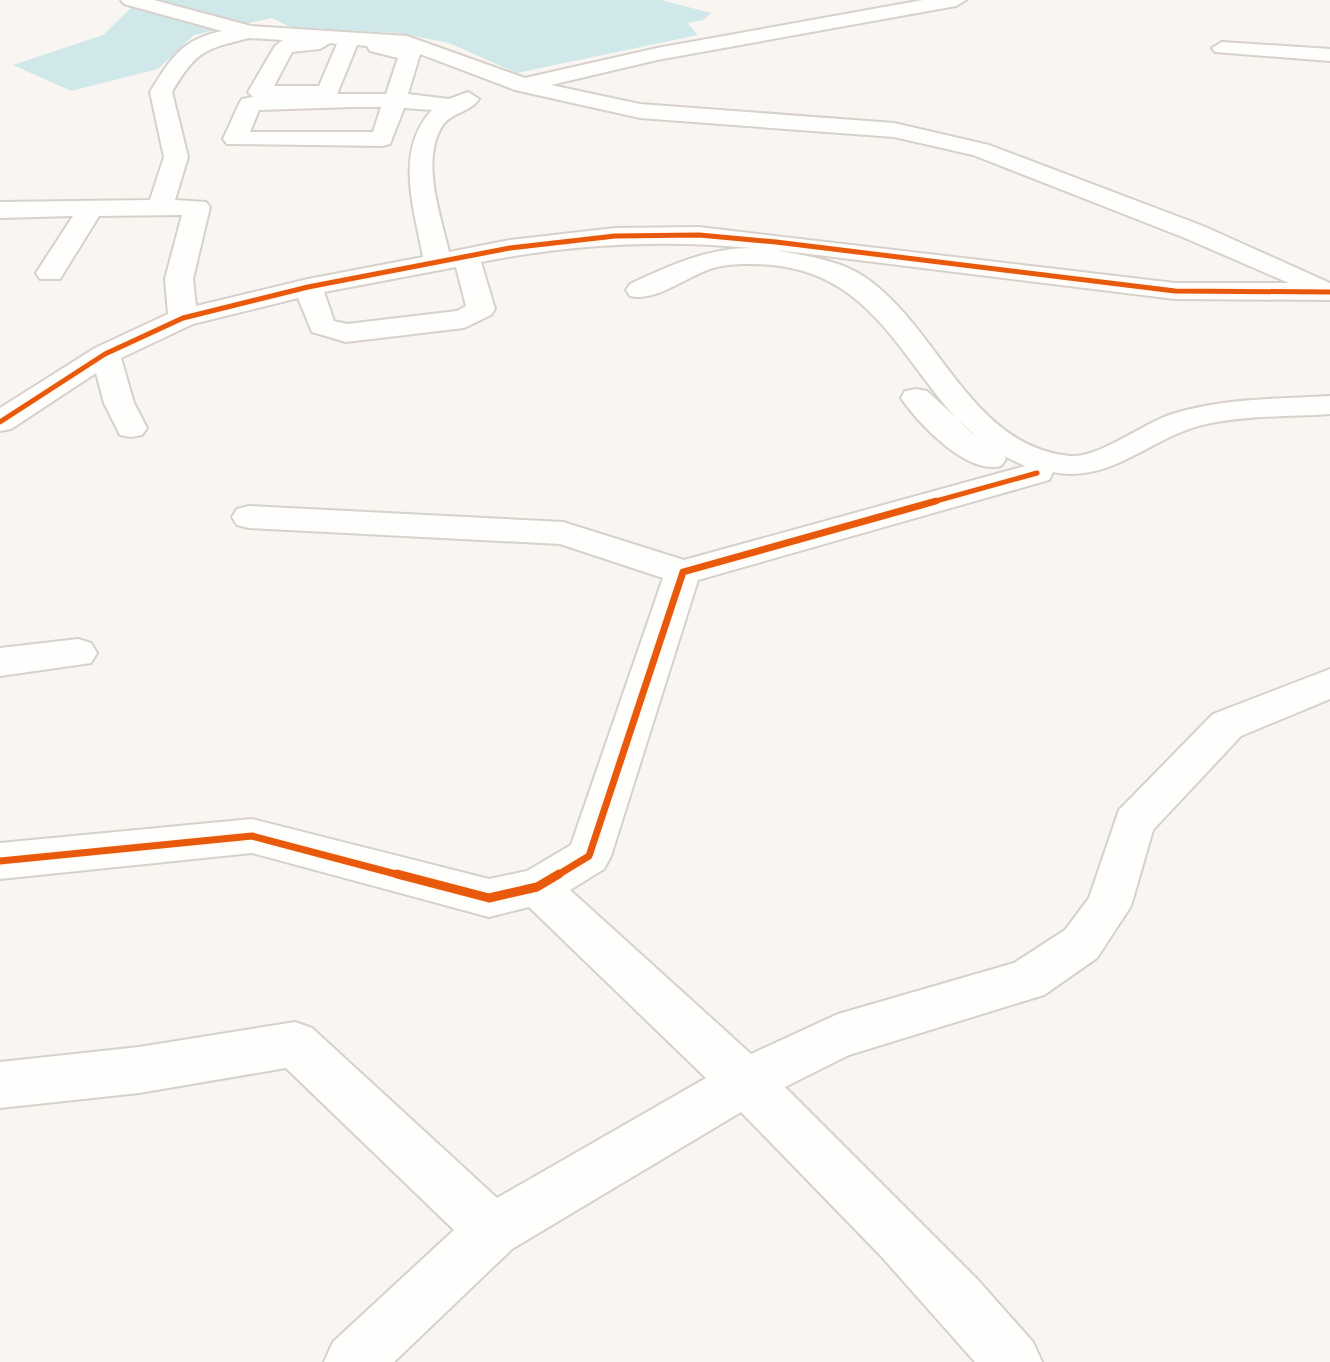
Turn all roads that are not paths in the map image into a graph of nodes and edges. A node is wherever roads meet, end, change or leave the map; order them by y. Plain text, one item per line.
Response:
1 (131, 0) edge
2 (956, 0) edge
3 (245, 31) junction
4 (347, 44) dead end
5 (1222, 48) dead end
6 (1330, 55) edge
7 (523, 85) junction
8 (393, 102) junction
9 (324, 103) junction
10 (453, 107) junction
11 (309, 139) junction
12 (160, 208) junction
13 (92, 209) junction
14 (0, 210) edge
15 (832, 250) junction
16 (466, 256) junction
17 (438, 262) junction
18 (50, 273) dead end
19 (853, 281) junction
20 (308, 287) junction
21 (640, 290) dead end
22 (1330, 292) edge
23 (183, 318) junction
24 (105, 354) junction
25 (916, 398) dead end
26 (1330, 405) edge
27 (0, 422) edge
28 (131, 428) dead end
29 (1055, 470) junction
30 (249, 517) dead end
31 (683, 572) junction
32 (78, 653) dead end
33 (0, 662) edge
34 (1330, 682) edge
35 (0, 861) edge
36 (537, 887) junction
37 (746, 1082) junction
38 (0, 1086) edge
39 (493, 1230) junction
40 (353, 1362) edge
41 (1013, 1362) edge

1 - 3 street
2 - 7 street
3 - 7 street
3 - 12 street
4 - 8 street
5 - 6 street
7 - 10 street
7 - 22 street
8 - 9 street
8 - 10 street
8 - 11 street
9 - 11 street
9 - 11 street
10 - 17 street
12 - 13 street
12 - 23 street
13 - 14 street
13 - 18 street
15 - 16 street
15 - 19 street
15 - 22 street
16 - 17 street
16 - 20 street
17 - 20 street
19 - 21 street
19 - 29 street
20 - 23 street
23 - 24 street
24 - 27 street
24 - 28 street
25 - 29 street
26 - 29 street
29 - 31 street
30 - 31 street
31 - 36 street
32 - 33 street
34 - 37 street
35 - 36 street
36 - 37 street
37 - 39 street
37 - 41 street
38 - 39 street
39 - 40 street

